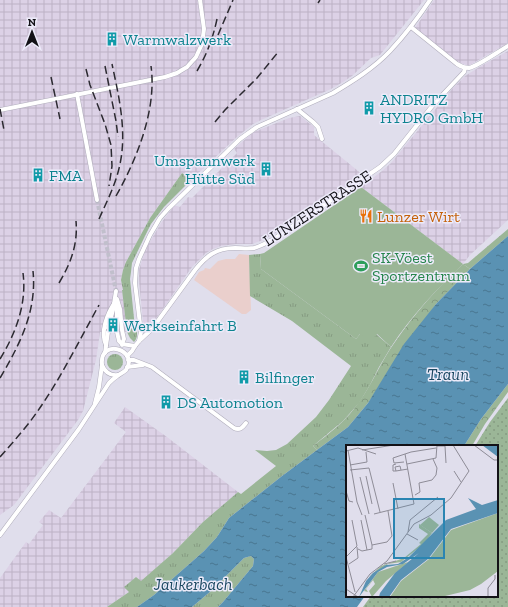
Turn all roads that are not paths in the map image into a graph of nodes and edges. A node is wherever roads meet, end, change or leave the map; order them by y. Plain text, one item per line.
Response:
1 (200, 0) edge
2 (430, 0) edge
3 (411, 27) junction
4 (508, 46) edge
5 (465, 68) junction
6 (77, 94) junction
7 (297, 109) junction
8 (0, 110) edge
9 (322, 139) dead end
10 (97, 200) tunnel mouth
11 (116, 301) junction
12 (139, 341) junction
13 (122, 344) junction
14 (106, 345) junction
15 (135, 346) junction
16 (122, 350) junction
17 (132, 351) junction
18 (105, 353) junction
19 (128, 358) junction
20 (134, 360) junction
21 (145, 364) junction
22 (102, 365) junction
23 (127, 367) junction
24 (118, 375) junction
25 (95, 403) junction
26 (246, 423) dead end
27 (0, 535) edge

1 - 6 street
2 - 3 street
3 - 5 street
3 - 7 street
4 - 5 street, LUNZERSTRASSE
5 - 12 street, LUNZERSTRASSE
6 - 8 street
6 - 10 street
7 - 9 street
7 - 12 street
11 - 13 street
11 - 13 street
11 - 14 street
11 - 14 street
12 - 15 street, LUNZERSTRASSE
13 - 15 street
13 - 16 street
14 - 18 street
15 - 16 street, LUNZERSTRASSE
15 - 17 street, LUNZERSTRASSE
16 - 18 street, LUNZERSTRASSE
16 - 19 street
17 - 19 street, LUNZERSTRASSE
17 - 20 street
18 - 22 street
19 - 20 street
19 - 23 street
20 - 21 street
21 - 23 street
21 - 26 street
22 - 24 street
22 - 25 street
23 - 24 street
24 - 25 street
25 - 27 street

